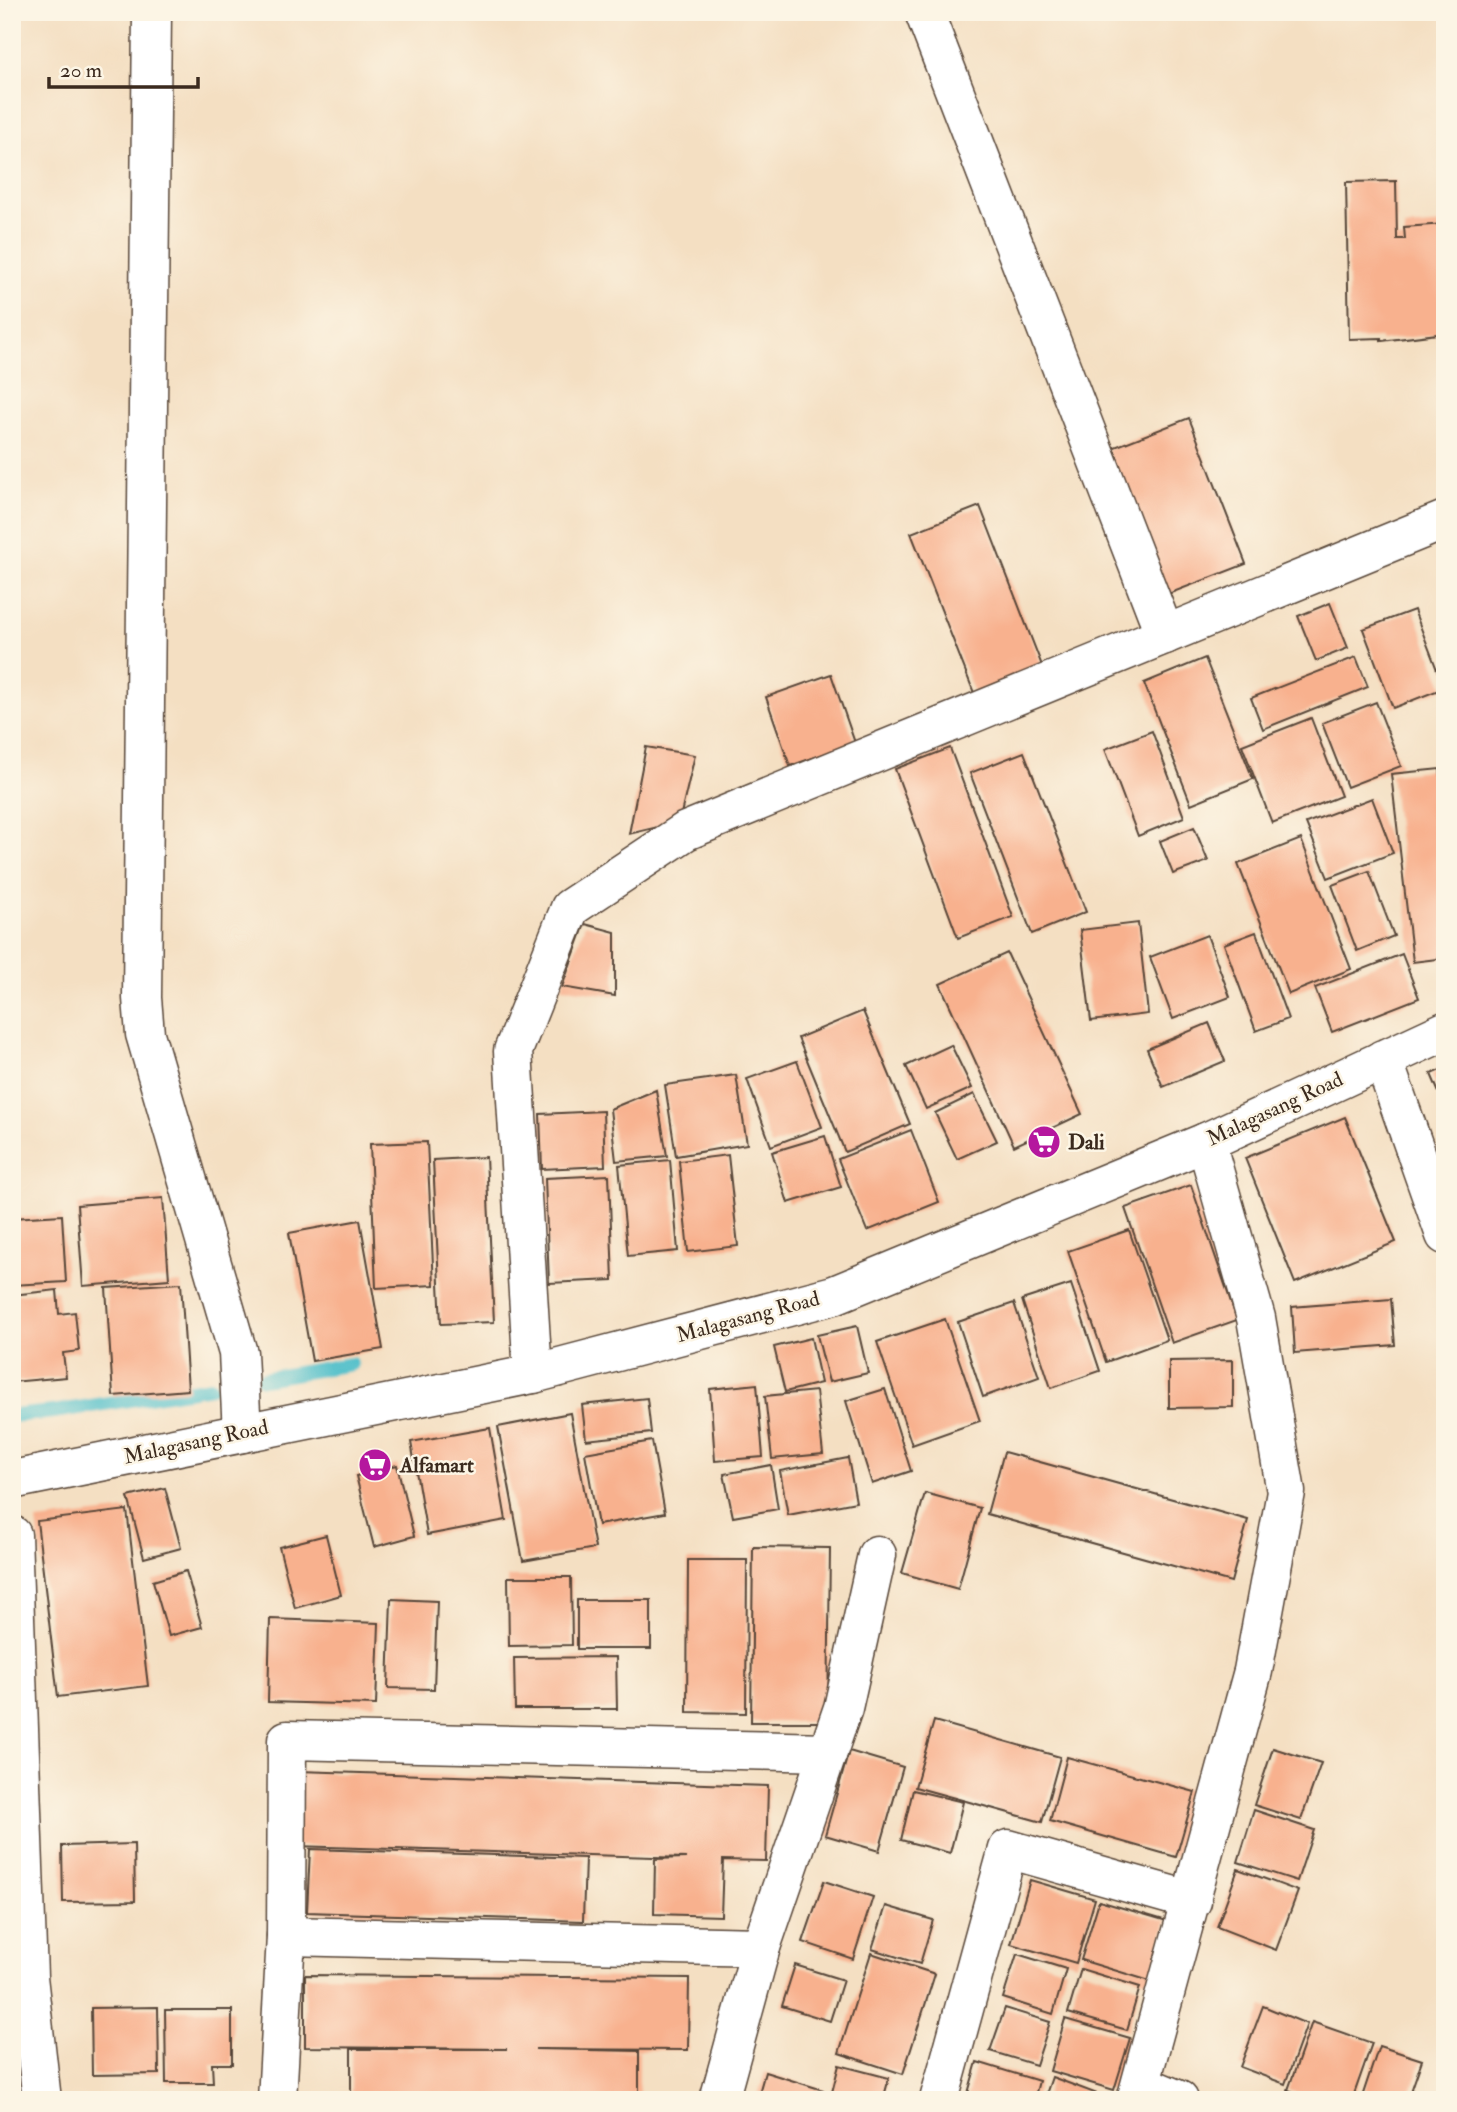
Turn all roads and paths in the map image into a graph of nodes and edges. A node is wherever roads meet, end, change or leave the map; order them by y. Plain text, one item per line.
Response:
1 (152, 12) edge
2 (924, 12) edge
3 (1445, 520) edge
4 (1165, 635) junction
5 (1445, 1031) edge
6 (1383, 1059) junction
7 (1206, 1142) junction
8 (1445, 1235) edge
9 (533, 1374) junction
10 (242, 1433) junction
11 (12, 1480) edge
12 (12, 1535) edge
13 (877, 1555) dead end
14 (828, 1752) junction
15 (1192, 1900) junction
16 (286, 1936) junction
17 (761, 1947) junction
18 (20, 1977) edge
19 (1138, 2092) edge
20 (42, 2100) edge
21 (277, 2100) edge
22 (719, 2100) edge
23 (939, 2100) edge
24 (1180, 2100) edge

1 - 10 street
2 - 4 street
3 - 4 street
4 - 9 street
5 - 6 street, Malagasang Road
6 - 7 street, Malagasang Road
6 - 8 street
7 - 9 street, Malagasang Road
7 - 15 street
9 - 10 street, Malagasang Road
10 - 11 street, Malagasang Road
12 - 18 street
13 - 14 street
14 - 16 street
14 - 17 street
15 - 19 street
15 - 23 street
16 - 17 street
16 - 21 street
17 - 22 street
18 - 20 street
19 - 24 street

